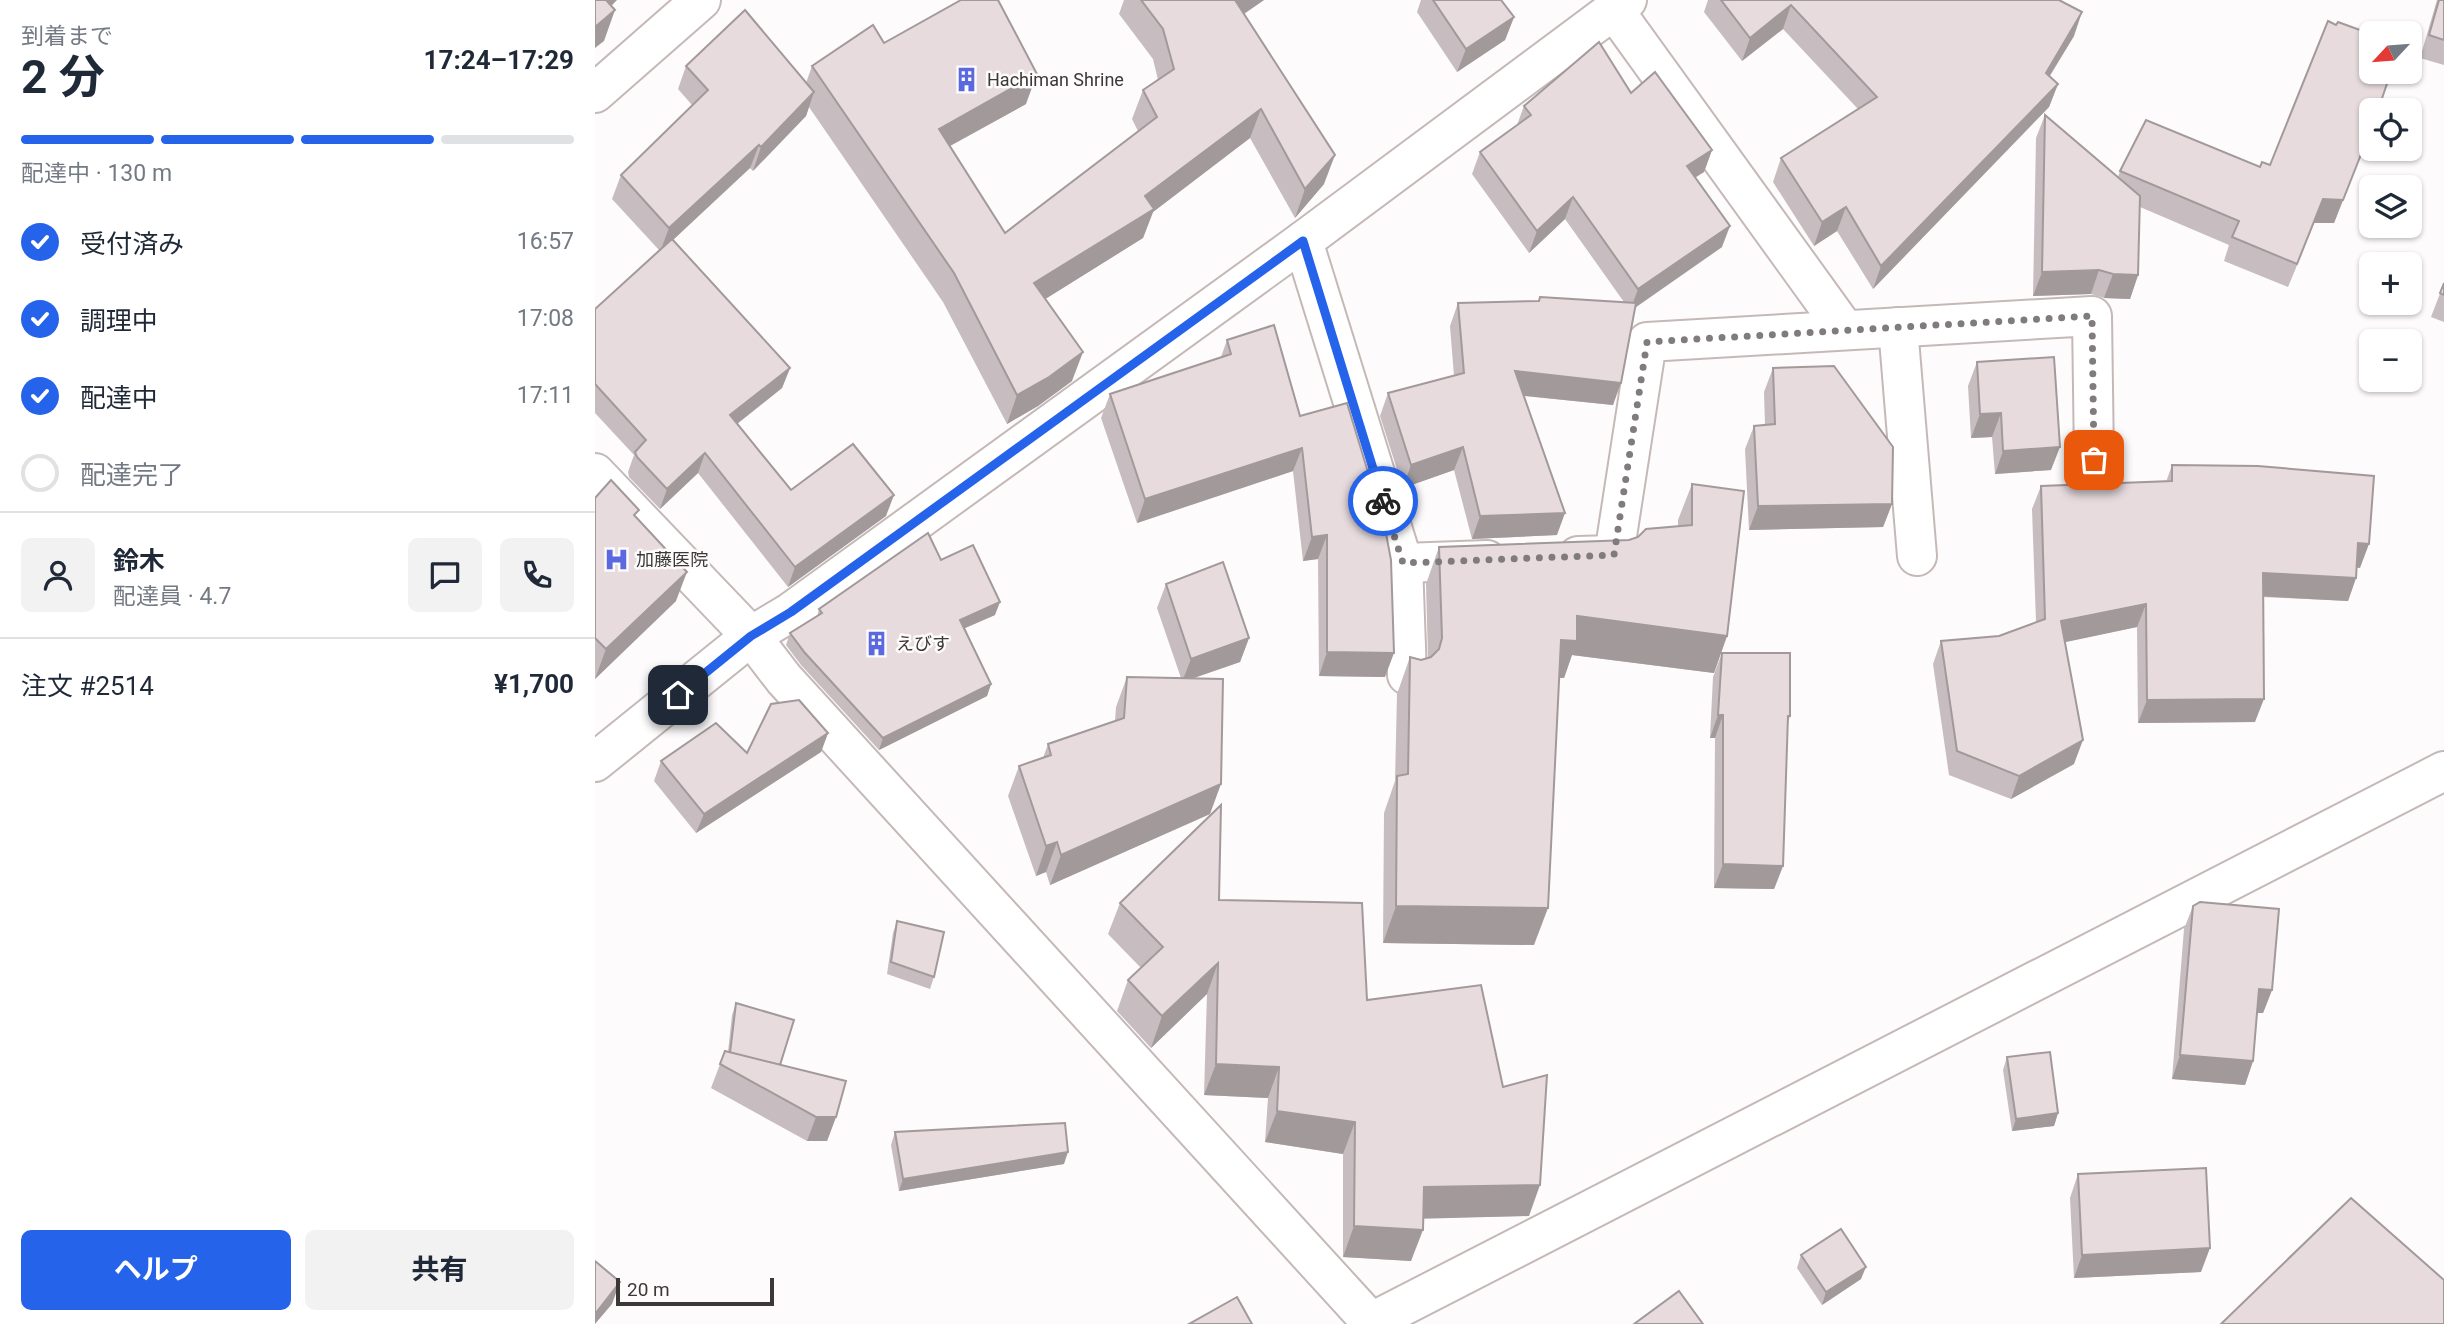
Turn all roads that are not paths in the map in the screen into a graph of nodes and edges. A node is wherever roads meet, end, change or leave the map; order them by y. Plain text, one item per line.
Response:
1 (701, 0) edge
2 (1621, 5) edge
3 (595, 93) edge
4 (1303, 241) junction
5 (1898, 327) junction
6 (1845, 331) junction
7 (2094, 460) dead end
8 (595, 473) edge
9 (1917, 556) dead end
10 (1403, 563) junction
11 (751, 636) junction
12 (1407, 675) edge
13 (595, 762) edge
14 (2444, 771) edge
15 (1370, 1323) edge

1 - 3 street
2 - 4 street
2 - 6 street
4 - 10 street
4 - 11 street
5 - 6 street
5 - 7 street
5 - 9 street
6 - 10 street
8 - 11 street
10 - 12 street
11 - 13 street
11 - 15 street
14 - 15 street

